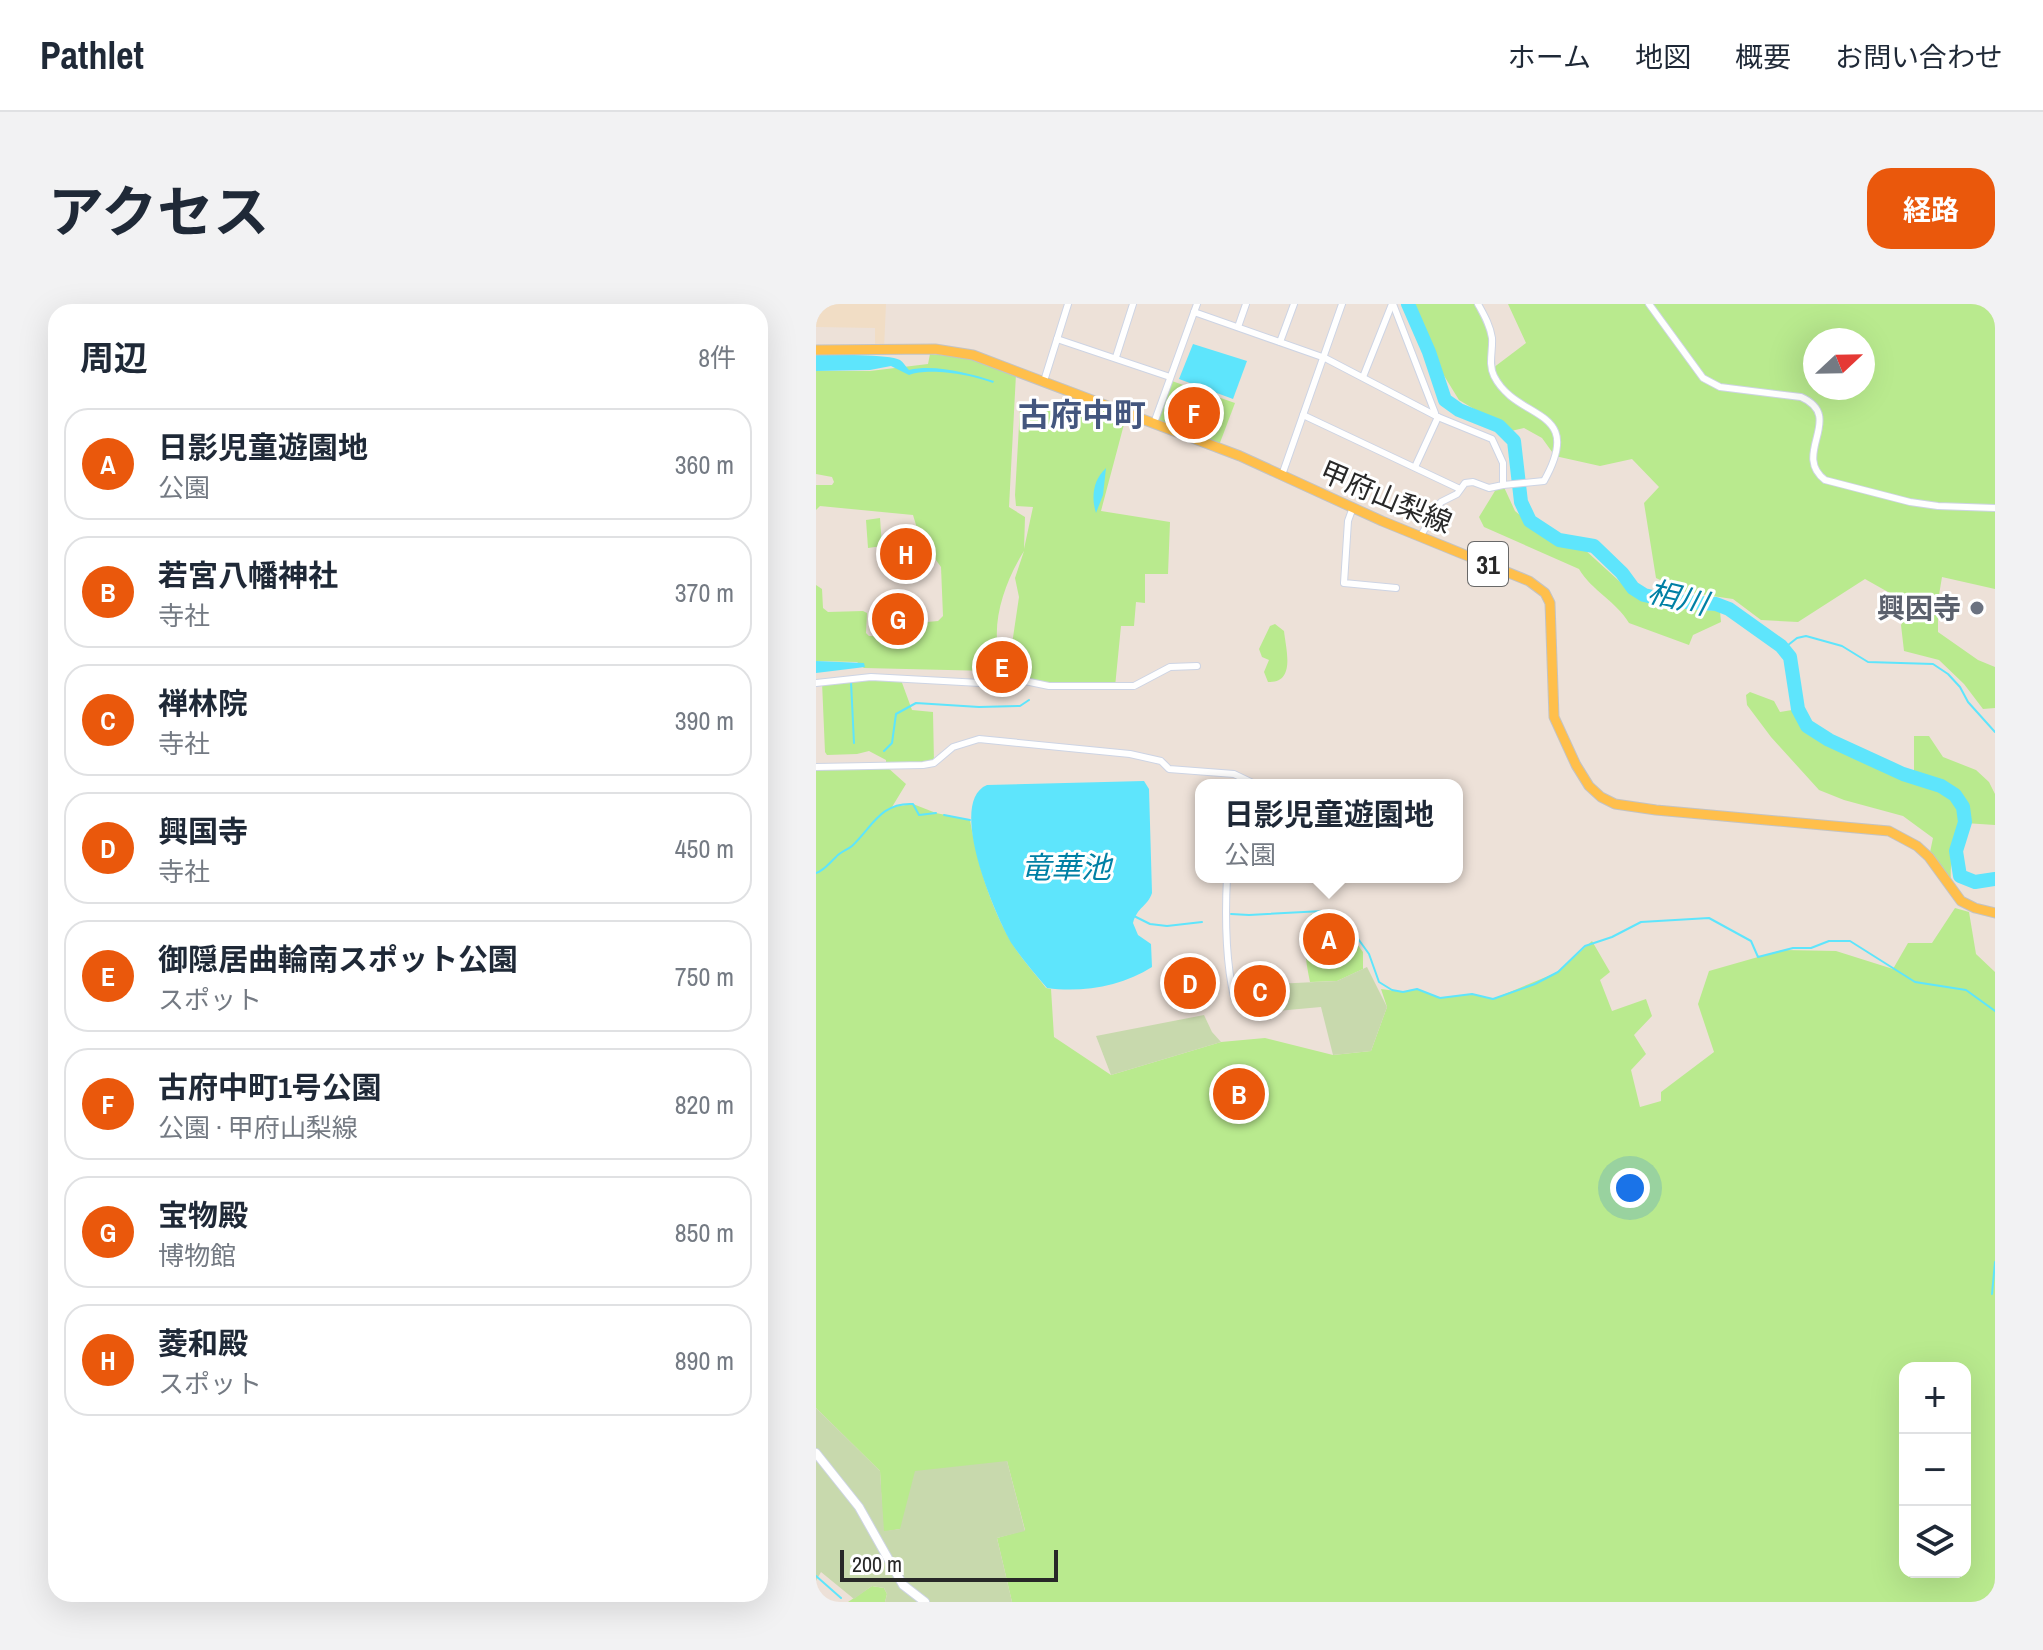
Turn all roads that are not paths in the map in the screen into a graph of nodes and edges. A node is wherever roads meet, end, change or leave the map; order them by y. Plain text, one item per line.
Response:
1 (1068, 304) edge
2 (1133, 304) edge
3 (1246, 304) edge
4 (1294, 304) edge
5 (1342, 304) edge
6 (1392, 304) edge
7 (1478, 304) edge
8 (1649, 304) edge
9 (1195, 308) edge
10 (1238, 327) junction
11 (1057, 339) junction
12 (1280, 342) junction
13 (816, 350) edge
14 (1116, 357) junction
15 (1325, 358) junction
16 (1170, 377) junction
17 (1363, 377) junction
18 (1044, 381) junction
19 (1303, 415) junction
20 (1437, 415) junction
21 (1154, 423) junction
22 (1415, 467) junction
23 (1282, 475) junction
24 (1503, 485) junction
25 (1460, 489) junction
26 (1353, 507) junction
27 (1995, 508) edge
28 (1420, 537) junction
29 (1396, 588) dead end
30 (1197, 666) dead end
31 (816, 683) edge
32 (816, 767) edge
33 (1236, 779) edge
34 (1227, 883) edge
35 (1995, 913) edge
36 (1234, 997) dead end
37 (816, 1453) edge
38 (925, 1602) edge

1 - 11 street
2 - 14 street
3 - 10 street
4 - 12 street
5 - 15 street
6 - 17 street
6 - 20 street
7 - 24 street
8 - 27 street
9 - 10 street
9 - 16 street
10 - 12 street
11 - 14 street
11 - 18 street
12 - 15 street
13 - 18 main road, 甲府山梨線 / 31
14 - 16 street
15 - 17 street
15 - 19 street
16 - 21 street
17 - 20 street
18 - 21 main road, 甲府山梨線 / 31
19 - 22 street
19 - 23 street
20 - 22 street
20 - 24 street
21 - 23 main road, 甲府山梨線 / 31
22 - 25 street
23 - 26 main road, 甲府山梨線 / 31
24 - 25 street
25 - 28 street
26 - 28 main road, 甲府山梨線 / 31
26 - 29 street
28 - 35 main road, 甲府山梨線 / 31
30 - 31 street
32 - 33 street
34 - 36 street
37 - 38 main road

